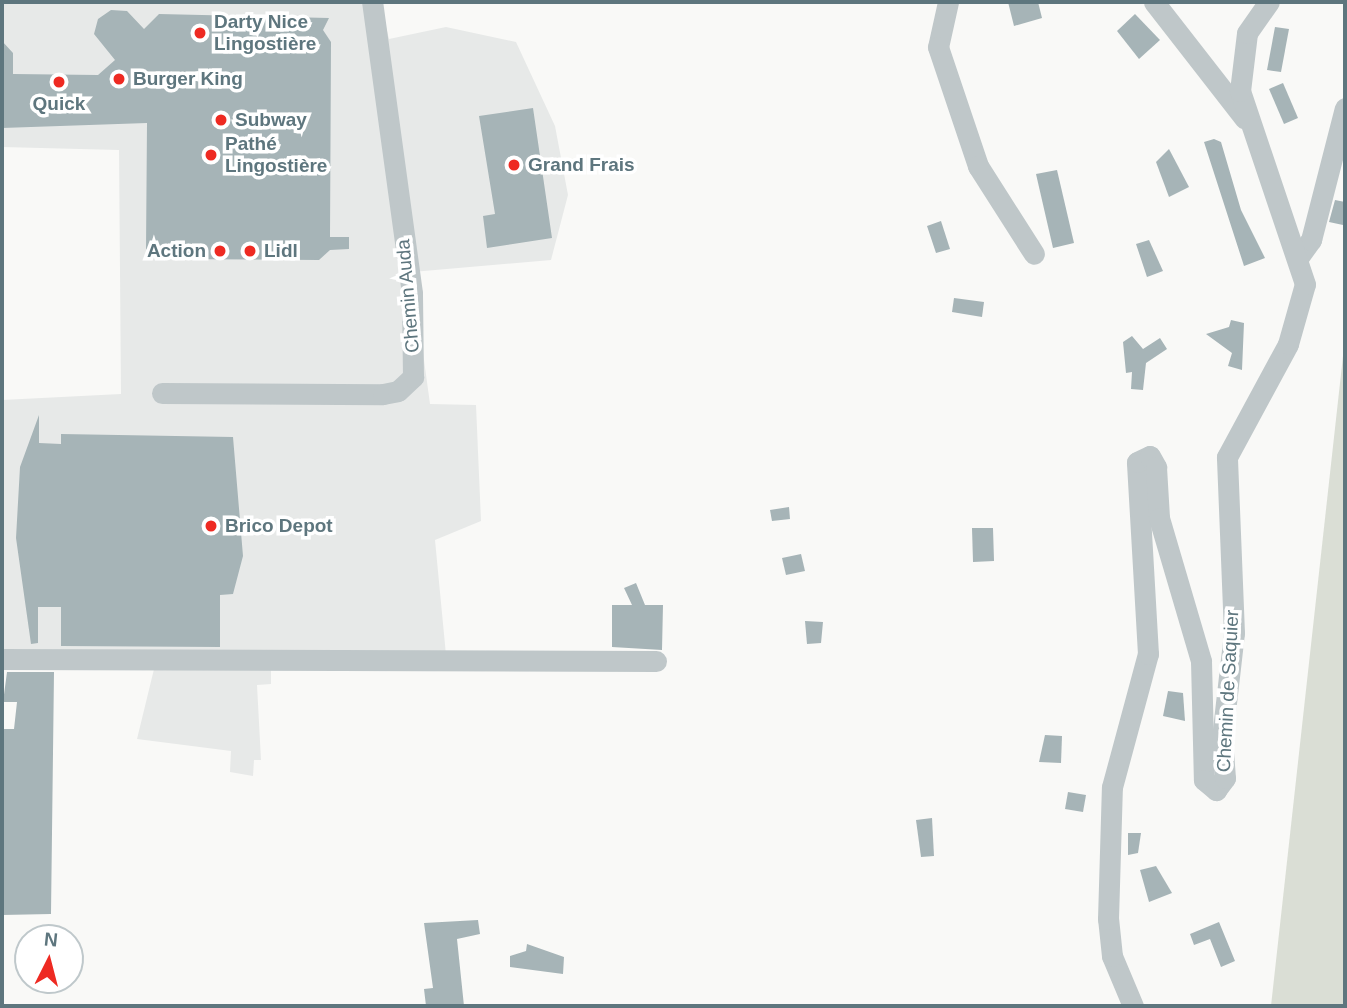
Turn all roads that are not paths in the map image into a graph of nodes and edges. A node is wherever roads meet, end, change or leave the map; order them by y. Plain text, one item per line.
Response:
1 (372, 2) edge
2 (948, 2) edge
3 (1154, 2) edge
4 (1269, 2) edge
5 (1345, 108) edge
6 (1246, 120) junction
7 (1034, 254) dead end
8 (1300, 255) junction
9 (162, 393) dead end
10 (2, 659) edge
11 (656, 661) dead end
12 (1133, 1006) edge

1 - 9 street, Chemin Auda
2 - 7 street
3 - 6 street
4 - 6 street, Chemin de Saquier
5 - 8 street
6 - 8 street, Chemin de Saquier
8 - 12 street, Chemin de Saquier
10 - 11 street

